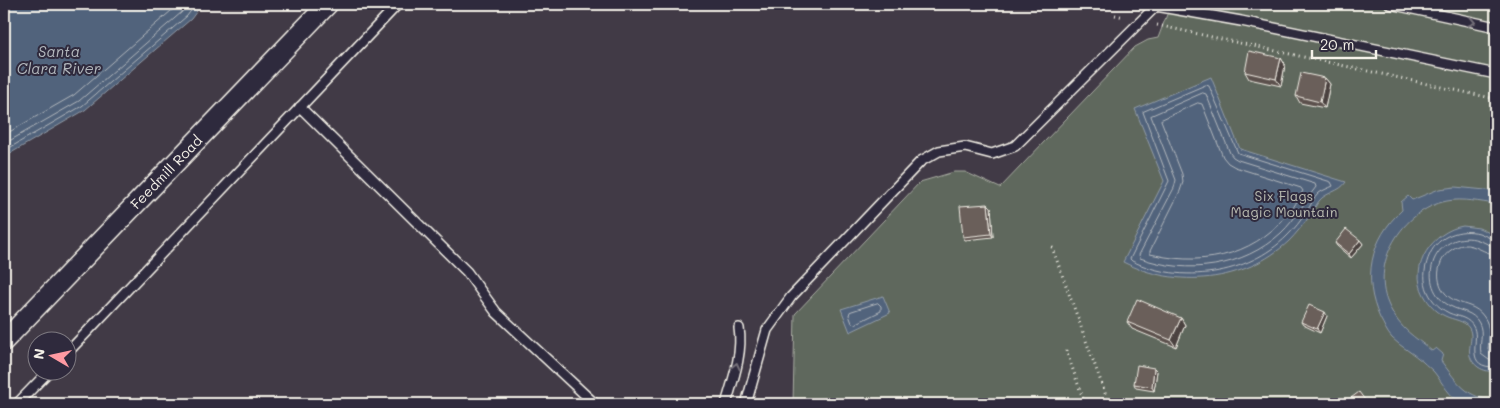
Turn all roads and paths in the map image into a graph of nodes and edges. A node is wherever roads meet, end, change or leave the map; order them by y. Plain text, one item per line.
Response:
1 (328, 4) edge
2 (398, 4) edge
3 (1390, 4) edge
4 (1115, 15) dead end
5 (1141, 21) junction
6 (1496, 27) edge
7 (1496, 74) edge
8 (1496, 99) edge
9 (300, 107) junction
10 (1052, 246) dead end
11 (739, 328) dead end
12 (4, 341) edge
13 (78, 341) edge
14 (1066, 350) dead end
15 (40, 380) edge
16 (17, 404) edge
17 (595, 404) edge
18 (726, 404) edge
19 (746, 404) edge
20 (1085, 404) edge
21 (1109, 404) edge

1 - 12 street, Feedmill Road
2 - 9 lane
3 -> 6 lane
4 - 5 path
5 - 7 lane
5 - 8 path
5 - 19 lane
9 - 13 lane
9 - 17 lane
10 - 21 path
18 -> 11 lane
14 - 20 path
15 - 16 lane

